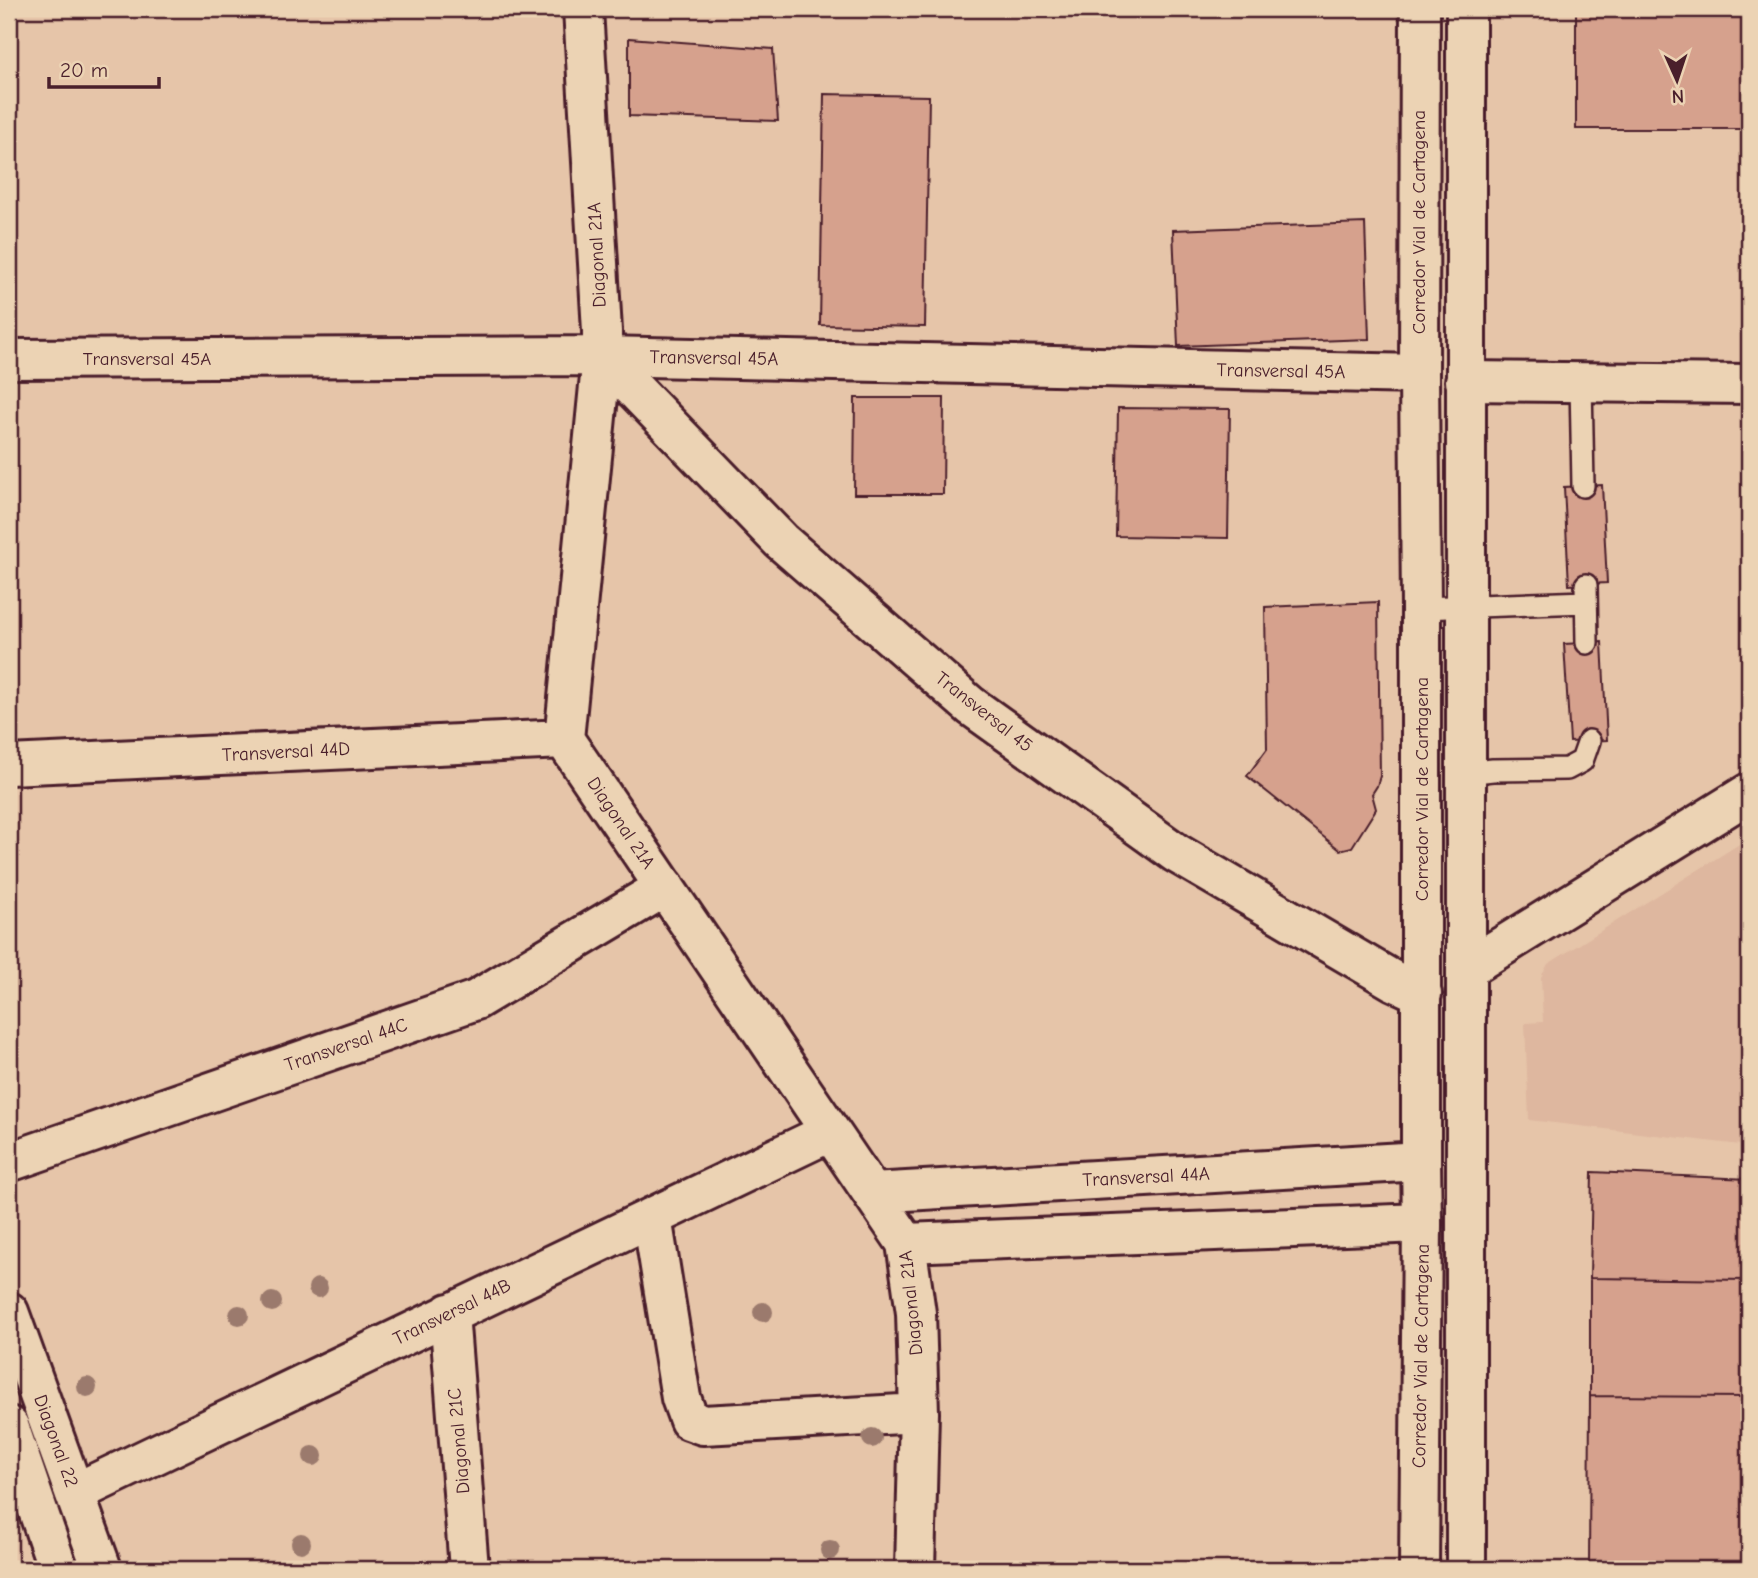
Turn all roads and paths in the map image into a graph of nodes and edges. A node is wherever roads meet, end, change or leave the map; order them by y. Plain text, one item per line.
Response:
1 (583, 9) edge
2 (1420, 9) edge
3 (1466, 9) edge
4 (602, 356) junction
5 (9, 359) edge
6 (1419, 374) junction
7 (1465, 381) junction
8 (1581, 382) junction
9 (1749, 384) edge
10 (1583, 486) dead end
11 (1465, 607) junction
12 (1421, 608) junction
13 (1587, 643) dead end
14 (564, 739) junction
15 (1589, 741) dead end
16 (9, 765) edge
17 (1465, 773) junction
18 (1749, 793) edge
19 (665, 887) junction
20 (1465, 969) junction
21 (1422, 994) junction
22 (830, 1132) junction
23 (9, 1161) edge
24 (1421, 1161) junction
25 (872, 1193) junction
26 (652, 1217) junction
27 (1422, 1223) junction
28 (906, 1243) junction
29 (9, 1312) edge
30 (449, 1313) junction
31 (919, 1413) junction
32 (9, 1426) edge
33 (75, 1493) junction
34 (58, 1569) edge
35 (102, 1569) edge
36 (469, 1569) edge
37 (915, 1569) edge
38 (1419, 1569) edge
39 (1466, 1569) edge

1 - 4 street, Diagonal 21A
2 - 6 street, Corredor Vial de Cartagena
3 - 7 street
4 - 5 street, Transversal 45A
4 - 6 street, Transversal 45A
4 - 14 street, Diagonal 21A
4 - 21 street, Transversal 45
6 - 12 street, Corredor Vial de Cartagena
7 - 8 street
7 - 11 street
8 - 9 street
8 - 10 lane
11 - 12 lane
11 - 13 lane
11 - 17 street
12 - 21 street, Corredor Vial de Cartagena
14 - 16 street, Transversal 44D
14 - 19 street, Diagonal 21A
15 - 17 lane
17 - 20 street
18 - 20 street
19 - 22 street, Diagonal 21A
19 - 23 street, Transversal 44C
20 - 39 street
21 - 24 street, Corredor Vial de Cartagena
22 - 25 street, Diagonal 21A
22 - 26 street, Transversal 44B
24 - 25 street, Transversal 44A
24 - 27 street, Corredor Vial de Cartagena
25 - 28 street, Diagonal 21A
26 - 30 street, Transversal 44B
26 - 31 street
27 - 28 street
27 - 38 street, Corredor Vial de Cartagena
28 - 31 street, Diagonal 21A
29 - 33 street, Diagonal 22
30 - 33 street, Transversal 44B
30 - 36 street, Diagonal 21C
31 - 37 street, Diagonal 21A
32 - 34 street, Diagonal 22
33 - 35 street, Diagonal 22

